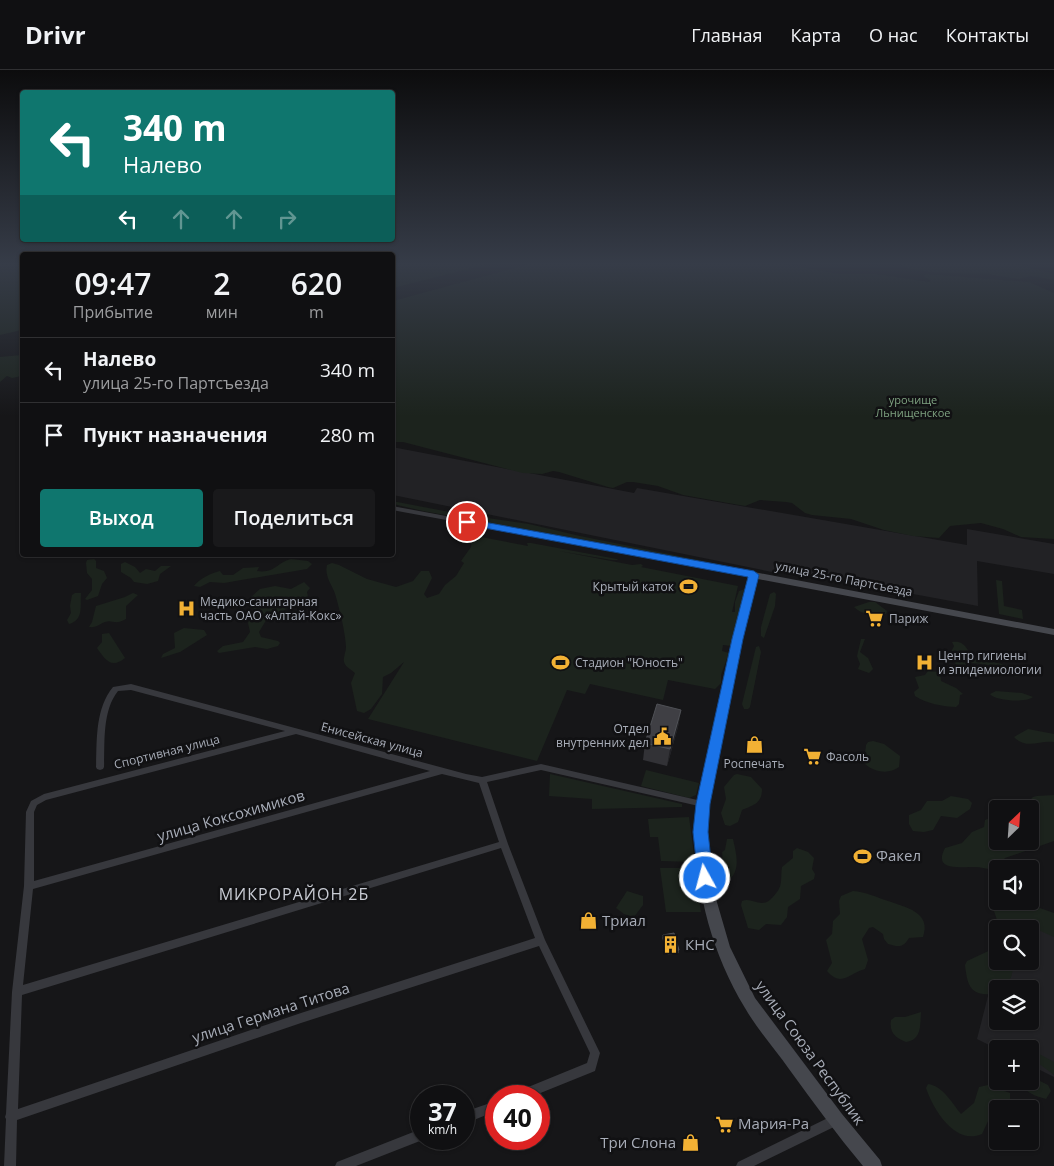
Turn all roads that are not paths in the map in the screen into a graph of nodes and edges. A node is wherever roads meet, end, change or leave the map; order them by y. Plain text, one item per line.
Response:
1 (395, 509) edge
2 (754, 575) junction
3 (1054, 632) edge
4 (295, 731) junction
5 (100, 767) dead end
6 (440, 771) junction
7 (482, 780) junction
8 (703, 804) junction
9 (504, 844) junction
10 (28, 886) junction
11 (541, 941) junction
12 (17, 992) junction
13 (547, 1085) edge
14 (11, 1117) junction
15 (836, 1120) junction
16 (410, 1139) edge
17 (10, 1166) edge
18 (341, 1166) edge
19 (742, 1166) edge
20 (874, 1166) edge

1 - 2 street, улица 25-го Партсъезда
2 - 3 street, улица 25-го Партсъезда
2 - 8 street, улица Союза Республик
4 - 5 street, Енисейская улица
4 - 6 street, Енисейская улица
4 - 10 street, Спортивная улица
6 - 7 street, Енисейская улица
6 - 10 street, улица Коксохимиков
7 - 8 street, Енисейская улица
7 - 9 street
8 - 15 street, улица Союза Республик
9 - 11 street
9 - 12 street
10 - 12 street
11 - 13 street
11 - 14 street, улица Германа Титова
12 - 14 street
14 - 17 street
15 - 19 street
15 - 20 street, улица Союза Республик
16 - 18 street

